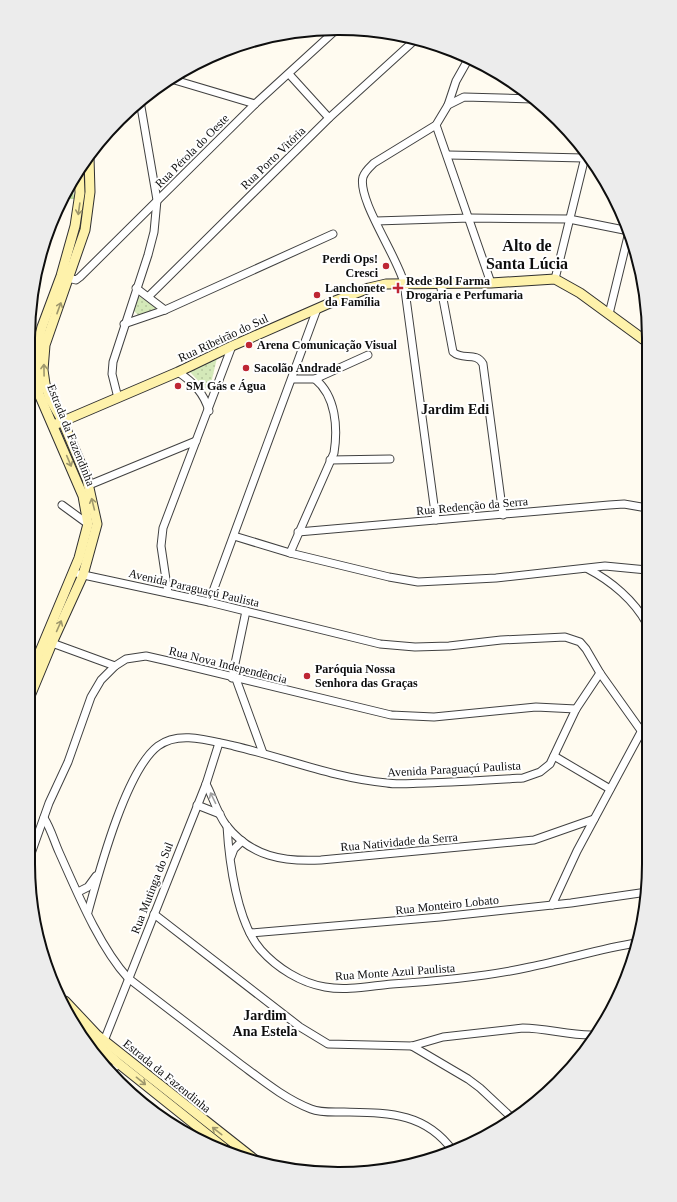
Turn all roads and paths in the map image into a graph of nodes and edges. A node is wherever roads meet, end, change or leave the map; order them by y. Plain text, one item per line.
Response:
1 (330, 35) edge
2 (409, 43) edge
3 (466, 63) edge
4 (289, 74) junction
5 (178, 81) edge
6 (524, 99) edge
7 (255, 104) junction
8 (448, 105) junction
9 (141, 108) edge
10 (329, 118) junction
11 (436, 124) junction
12 (448, 155) junction
13 (580, 155) edge
14 (584, 160) edge
15 (90, 165) edge
16 (79, 181) edge
17 (157, 200) junction
18 (470, 218) junction
19 (569, 219) junction
20 (376, 221) junction
21 (622, 231) edge
22 (333, 234) dead end
23 (626, 242) edge
24 (65, 277) junction
25 (555, 279) junction
26 (404, 283) junction
27 (440, 283) junction
28 (491, 283) junction
29 (136, 288) junction
30 (149, 296) junction
31 (317, 309) junction
32 (165, 310) junction
33 (609, 314) junction
34 (124, 324) junction
35 (642, 339) edge
36 (232, 346) junction
37 (368, 355) dead end
38 (178, 372) junction
39 (316, 379) junction
40 (292, 380) junction
41 (118, 398) junction
42 (209, 411) junction
43 (58, 424) junction
44 (196, 441) junction
45 (390, 458) dead end
46 (330, 460) junction
47 (88, 485) junction
48 (62, 504) dead end
49 (642, 507) edge
50 (503, 515) junction
51 (436, 520) junction
52 (88, 524) junction
53 (298, 532) junction
54 (234, 536) junction
55 (290, 553) junction
56 (588, 568) junction
57 (642, 569) edge
58 (73, 573) junction
59 (83, 575) junction
60 (168, 593) junction
61 (209, 602) junction
62 (246, 611) junction
63 (642, 616) edge
64 (52, 642) junction
65 (35, 663) edge
66 (115, 666) junction
67 (600, 673) junction
68 (234, 678) junction
69 (35, 684) edge
70 (576, 709) junction
71 (642, 728) edge
72 (642, 737) edge
73 (219, 743) junction
74 (263, 753) junction
75 (554, 756) junction
76 (206, 784) junction
77 (610, 789) junction
78 (198, 805) junction
79 (220, 814) junction
80 (44, 818) junction
81 (594, 819) junction
82 (226, 826) junction
83 (40, 831) junction
84 (52, 835) junction
85 (242, 841) junction
86 (35, 844) edge
87 (231, 858) junction
88 (98, 872) junction
89 (78, 892) junction
90 (640, 893) edge
91 (552, 905) junction
92 (87, 909) junction
93 (154, 914) junction
94 (250, 933) junction
95 (631, 944) edge
96 (128, 978) junction
97 (74, 1012) edge
98 (589, 1035) edge
99 (93, 1041) edge
100 (104, 1041) junction
101 (412, 1046) junction
102 (118, 1063) junction
103 (114, 1068) edge
104 (509, 1115) edge
105 (206, 1137) edge
106 (449, 1146) edge
107 (246, 1152) edge

1 - 4 street, Rua Pérola do Oeste
2 - 10 street, Rua Porto Vitória
3 - 8 street
4 - 7 street, Rua Pérola do Oeste
4 - 10 street
5 - 7 street
6 - 8 street
7 - 17 street, Rua Pérola do Oeste
8 - 11 street
9 - 17 street
10 - 30 street, Rua Porto Vitória
11 - 12 street
11 - 20 street
12 - 13 street
12 - 18 street
14 - 19 street
15 - 24 main road, Estrada da Fazendinha
16 -> 24 main road, Estrada da Fazendinha
17 - 24 street, Rua Pérola do Oeste
17 - 29 street
18 - 19 street
18 - 20 street
18 - 28 street
19 - 21 street
19 - 25 street
20 - 26 street
22 - 32 street
23 - 33 street
24 - 43 main road, Estrada da Fazendinha
25 - 28 main road, Rua Ribeirão do Sul
25 - 33 main road
26 - 27 main road, Rua Ribeirão do Sul
26 - 31 main road, Rua Ribeirão do Sul
26 - 51 street
27 - 28 main road, Rua Ribeirão do Sul
27 - 50 street
29 - 30 street
29 - 34 street
30 - 32 street
31 - 36 main road, Rua Ribeirão do Sul
31 - 40 street
32 - 34 street
33 - 35 main road
34 - 41 street
36 - 38 main road, Rua Ribeirão do Sul
36 - 42 street
37 - 39 street
38 - 41 main road, Rua Ribeirão do Sul
38 - 42 street
39 - 40 street
39 - 46 street
40 - 54 street
41 - 43 main road, Rua Ribeirão do Sul
42 - 44 street
43 - 47 main road, Estrada da Fazendinha
43 -> 52 main road, Estrada da Fazendinha
44 - 47 street
44 - 60 street
45 - 46 street
46 - 53 street
59 -> 47 main road, Estrada da Fazendinha
48 - 52 street
49 - 50 street, Rua Redenção da Serra
50 - 51 street, Rua Redenção da Serra
51 - 53 street, Rua Redenção da Serra
52 - 58 main road, Estrada da Fazendinha
53 - 55 street
54 - 55 street
54 - 61 street
55 - 56 street
56 - 57 street
56 - 63 street
58 - 59 street, Avenida Paraguaçú Paulista
58 - 65 main road, Estrada da Fazendinha
59 - 60 street, Avenida Paraguaçú Paulista
64 -> 59 main road, Estrada da Fazendinha
60 - 61 street, Avenida Paraguaçú Paulista
61 - 62 street, Avenida Paraguaçú Paulista
62 - 67 street, Avenida Paraguaçú Paulista
62 - 68 street
64 - 66 street
64 - 69 main road, Estrada da Fazendinha
66 - 68 street, Rua Nova Independência
66 - 80 street, Rua Nova Independência
67 - 70 street, Avenida Paraguaçú Paulista
67 - 71 street
68 - 70 street, Rua Nova Independência
68 - 74 street
70 - 75 street, Avenida Paraguaçú Paulista
72 - 77 street
73 - 74 street, Avenida Paraguaçú Paulista
73 - 76 street, Rua Mutinga do Sul
73 - 88 street, Avenida Paraguaçú Paulista
74 - 75 street, Avenida Paraguaçú Paulista
75 - 77 street
76 - 78 street, Rua Mutinga do Sul
79 -> 76 street, Rua Natividade da Serra
77 - 81 street
78 - 79 street
78 - 93 street, Rua Mutinga do Sul
79 - 82 street, Rua Natividade da Serra
80 - 83 street, Rua Nova Independência
80 - 84 street
81 - 85 street, Rua Natividade da Serra
81 - 91 street
82 - 85 street, Rua Natividade da Serra
82 - 87 street, Rua Monte Azul Paulista
83 - 84 street
83 - 86 street, Rua Nova Independência
84 - 89 street
85 - 87 street
87 - 94 street, Rua Monte Azul Paulista
88 - 89 street, Avenida Paraguaçú Paulista
88 - 92 street, Avenida Paraguaçú Paulista
89 - 92 street
90 - 91 street, Rua Monteiro Lobato
91 - 94 street, Rua Monteiro Lobato
92 - 96 street
93 - 96 street, Rua Mutinga do Sul
93 - 101 street
94 - 95 street, Rua Monte Azul Paulista
96 - 100 street, Rua Mutinga do Sul
96 - 106 street
97 - 100 main road, Estrada da Fazendinha
98 - 101 street
99 - 102 main road, Estrada da Fazendinha
107 -> 100 main road, Estrada da Fazendinha
101 - 104 street
102 - 103 street
102 -> 105 main road, Estrada da Fazendinha

